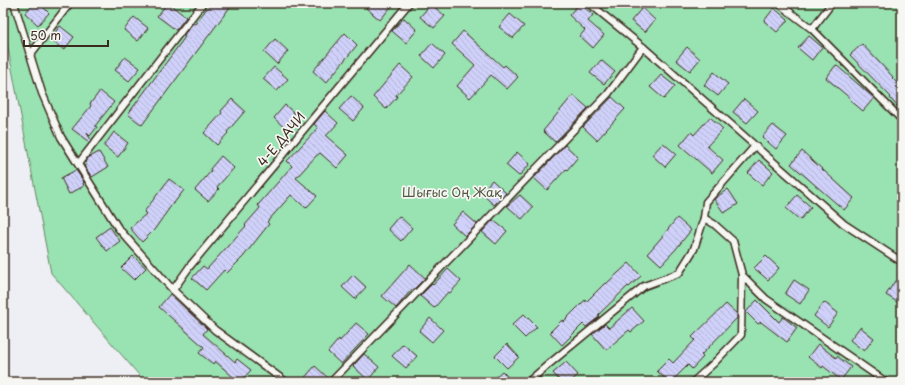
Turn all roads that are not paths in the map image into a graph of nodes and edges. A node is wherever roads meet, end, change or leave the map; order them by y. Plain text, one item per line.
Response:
1 (14, 3) edge
2 (70, 3) edge
3 (203, 3) edge
4 (409, 3) edge
5 (589, 3) edge
6 (778, 3) edge
7 (832, 3) edge
8 (812, 29) junction
9 (643, 47) junction
10 (30, 55) junction
11 (902, 120) edge
12 (755, 146) junction
13 (78, 164) junction
14 (704, 218) junction
15 (902, 262) edge
16 (742, 275) junction
17 (172, 290) junction
18 (286, 382) edge
19 (331, 382) edge
20 (528, 382) edge
21 (693, 382) edge
22 (886, 382) edge

1 - 10 lane
2 - 10 lane
3 - 13 lane
4 - 17 lane, 4-Е ДАЧИ
5 - 9 lane
6 - 8 lane
7 - 8 lane
8 - 11 lane
9 - 12 lane
9 - 19 lane
10 - 13 lane
12 - 14 lane
12 - 15 lane
13 - 17 lane
14 - 16 lane
14 - 20 lane
16 - 21 lane
16 - 22 lane
17 - 18 lane

